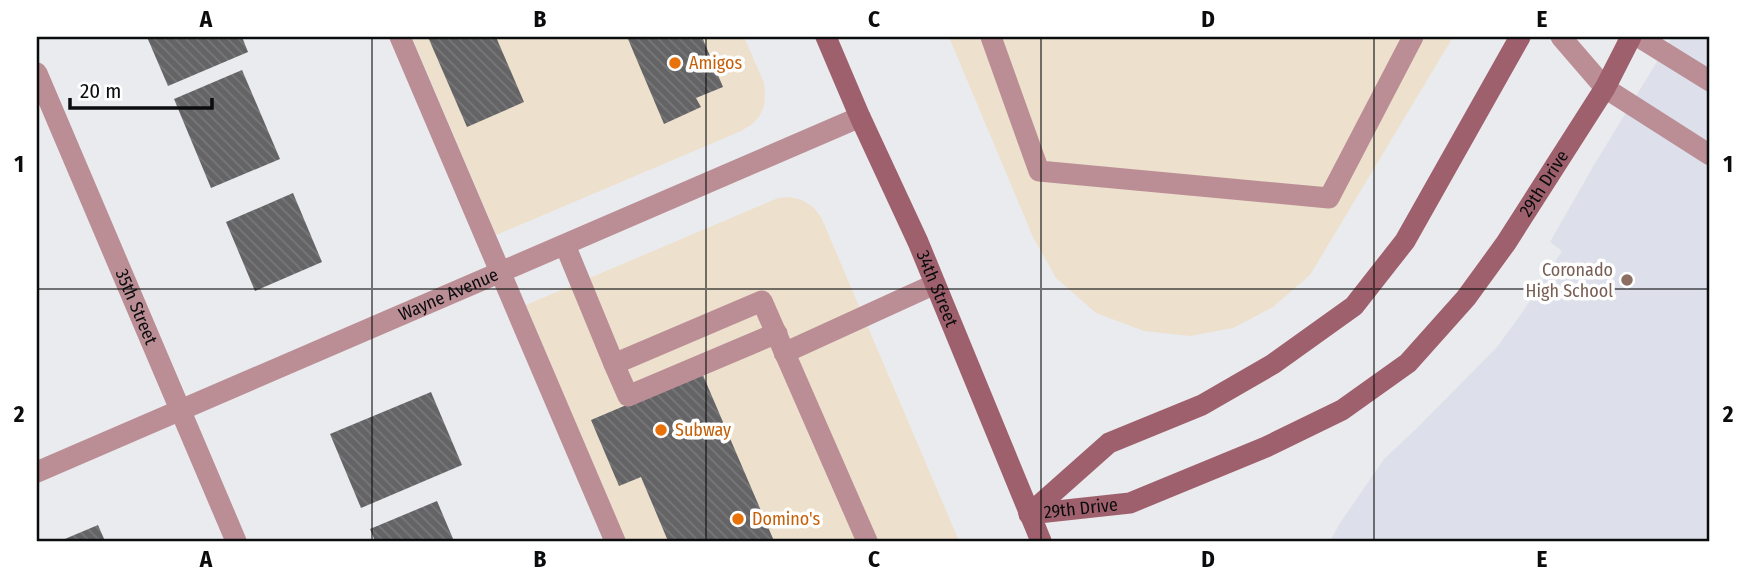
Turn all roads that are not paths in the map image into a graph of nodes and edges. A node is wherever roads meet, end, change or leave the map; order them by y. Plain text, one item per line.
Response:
1 (400, 37) edge
2 (826, 37) edge
3 (991, 37) edge
4 (1413, 37) edge
5 (1520, 37) edge
6 (1561, 37) edge
7 (1631, 37) edge
8 (1639, 37) edge
9 (37, 73) edge
10 (1710, 81) edge
11 (1605, 88) junction
12 (860, 117) junction
13 (1710, 155) edge
14 (565, 245) junction
15 (501, 272) junction
16 (935, 284) junction
17 (781, 343) junction
18 (614, 364) junction
19 (180, 410) junction
20 (37, 472) edge
21 (1030, 514) junction
22 (236, 541) edge
23 (615, 541) edge
24 (867, 541) edge
25 (1041, 541) edge

1 - 15 street
2 - 12 street, 34th Street
3 - 4 street
5 - 21 street, 29th Drive
6 - 11 street
7 - 11 street, 29th Drive
8 - 10 street
9 - 19 street, 35th Street
11 - 13 street
11 - 21 street, 29th Drive
12 - 14 street, Wayne Avenue
12 - 16 street, 34th Street
14 - 15 street, Wayne Avenue
14 - 18 street
15 - 19 street, Wayne Avenue
15 - 23 street
16 - 17 street
16 - 21 street, 34th Street
17 - 18 street
17 - 18 street
17 - 24 street
19 - 20 street, Wayne Avenue
19 - 22 street, 35th Street
21 - 25 street, 34th Street

